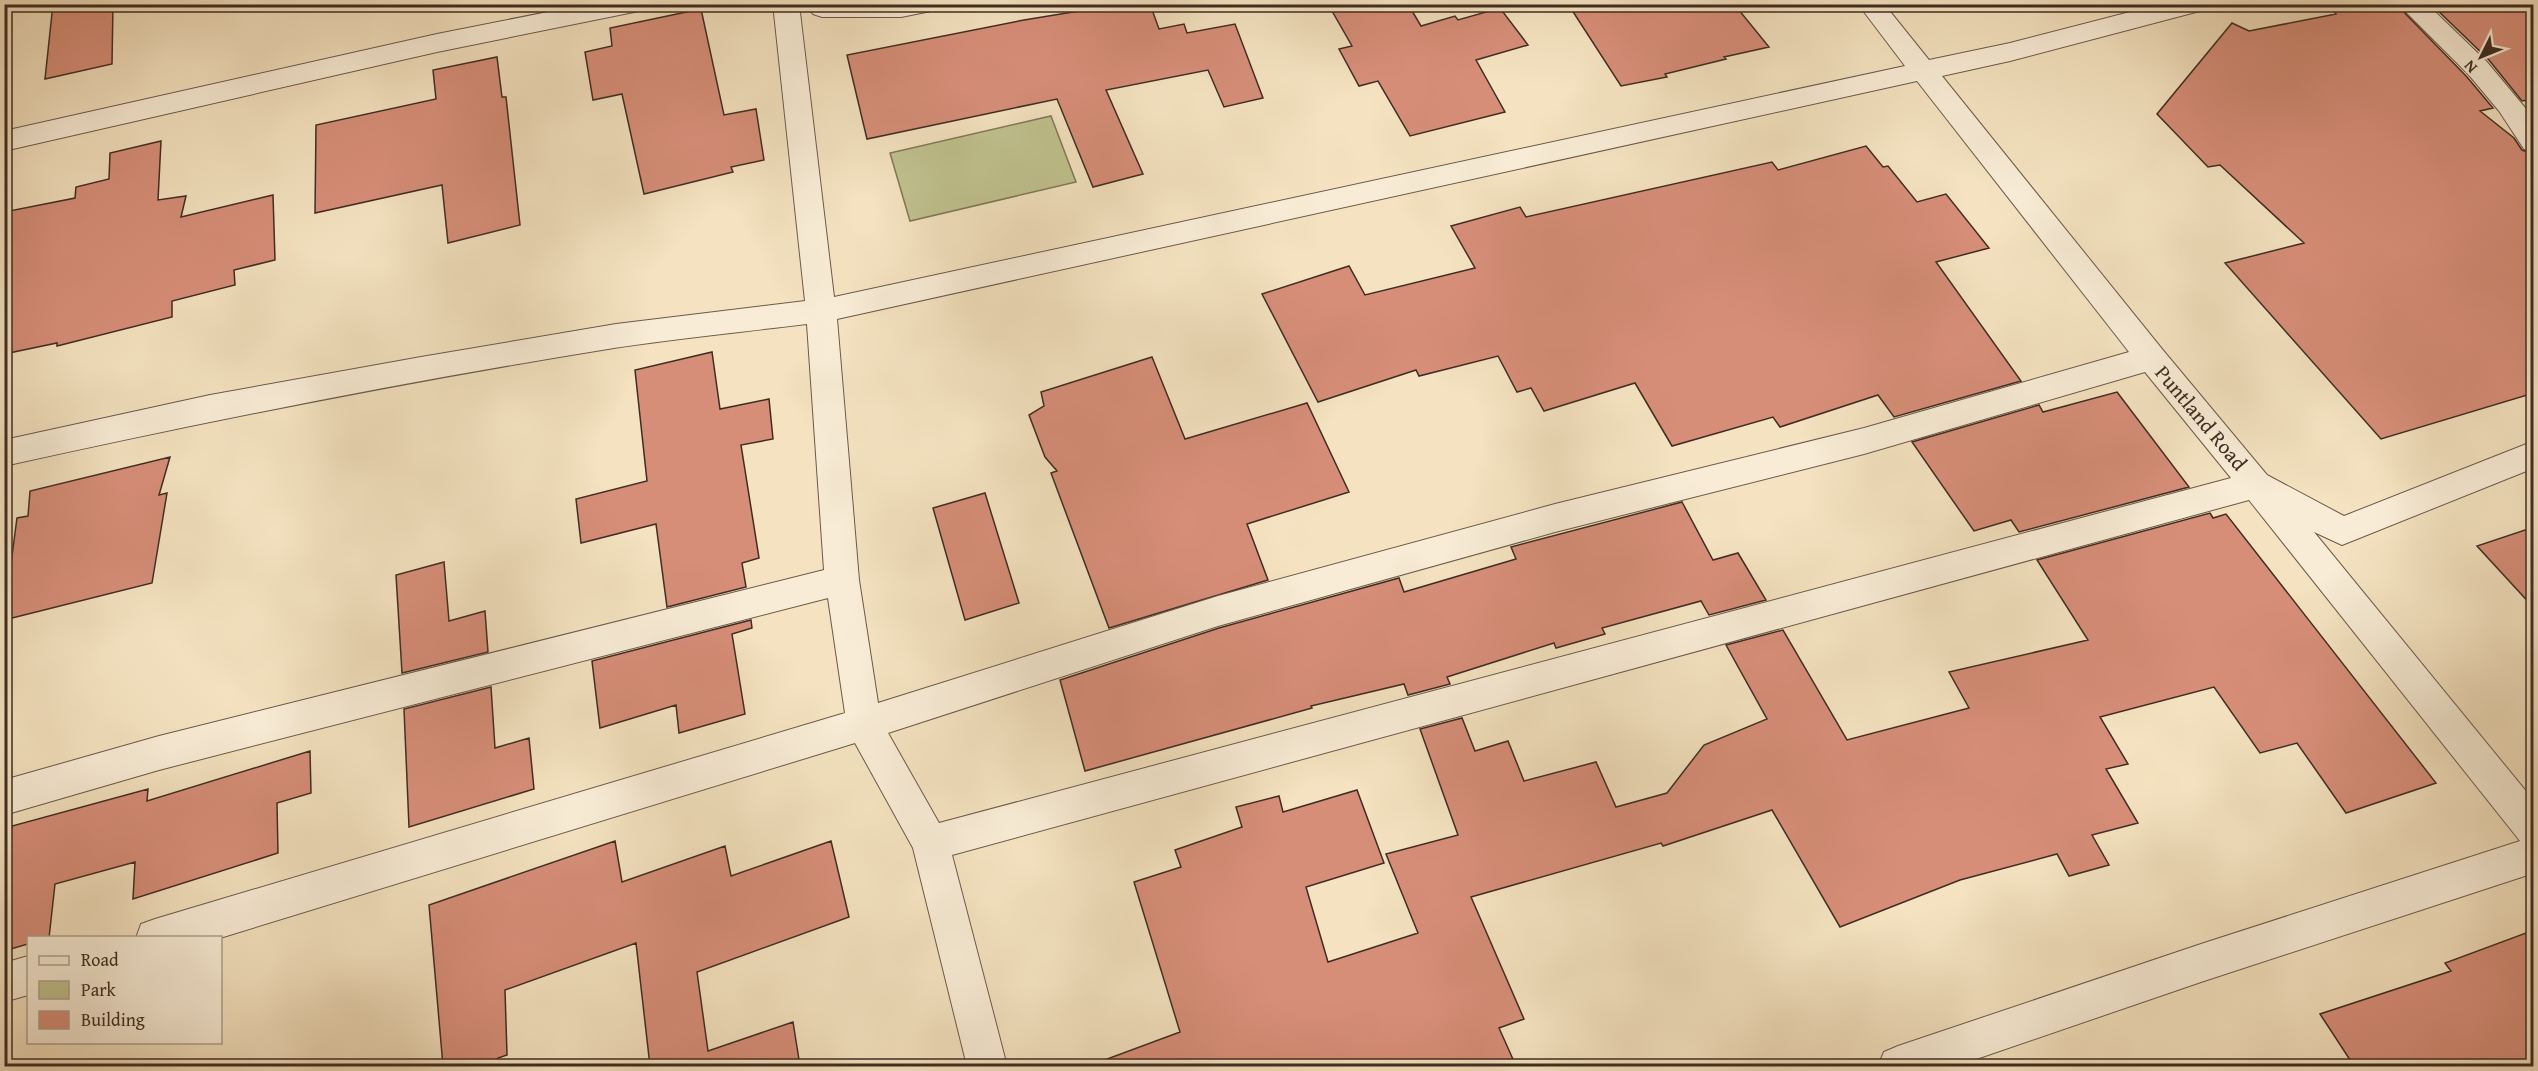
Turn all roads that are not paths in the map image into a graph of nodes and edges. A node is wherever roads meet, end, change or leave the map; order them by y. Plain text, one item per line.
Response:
1 (634, 4) edge
2 (786, 4) edge
3 (818, 4) edge
4 (927, 4) edge
5 (1870, 4) edge
6 (2196, 4) edge
7 (2410, 4) edge
8 (1924, 71) junction
9 (4, 141) edge
10 (2534, 142) edge
11 (821, 311) junction
12 (2151, 358) junction
13 (4, 453) edge
14 (2534, 454) edge
15 (2256, 485) junction
16 (842, 580) junction
17 (864, 724) junction
18 (4, 798) edge
19 (2534, 830) edge
20 (930, 843) junction
21 (2534, 855) edge
22 (162, 936) edge
23 (27, 976) edge
24 (4, 983) edge
25 (987, 1066) edge
26 (1898, 1066) edge

1 - 9 street
2 - 11 street
3 - 4 street
5 - 8 street, Puntland Road
6 - 8 street
7 - 10 street
8 - 11 street
8 - 12 street, Puntland Road
11 - 13 street
11 - 16 street
12 - 15 street, Puntland Road
12 - 17 street
14 - 15 street
15 - 19 street, Puntland Road
15 - 20 street
16 - 17 street
16 - 18 street
17 - 20 street
17 - 22 street
20 - 25 street
21 - 26 street
23 - 24 street

